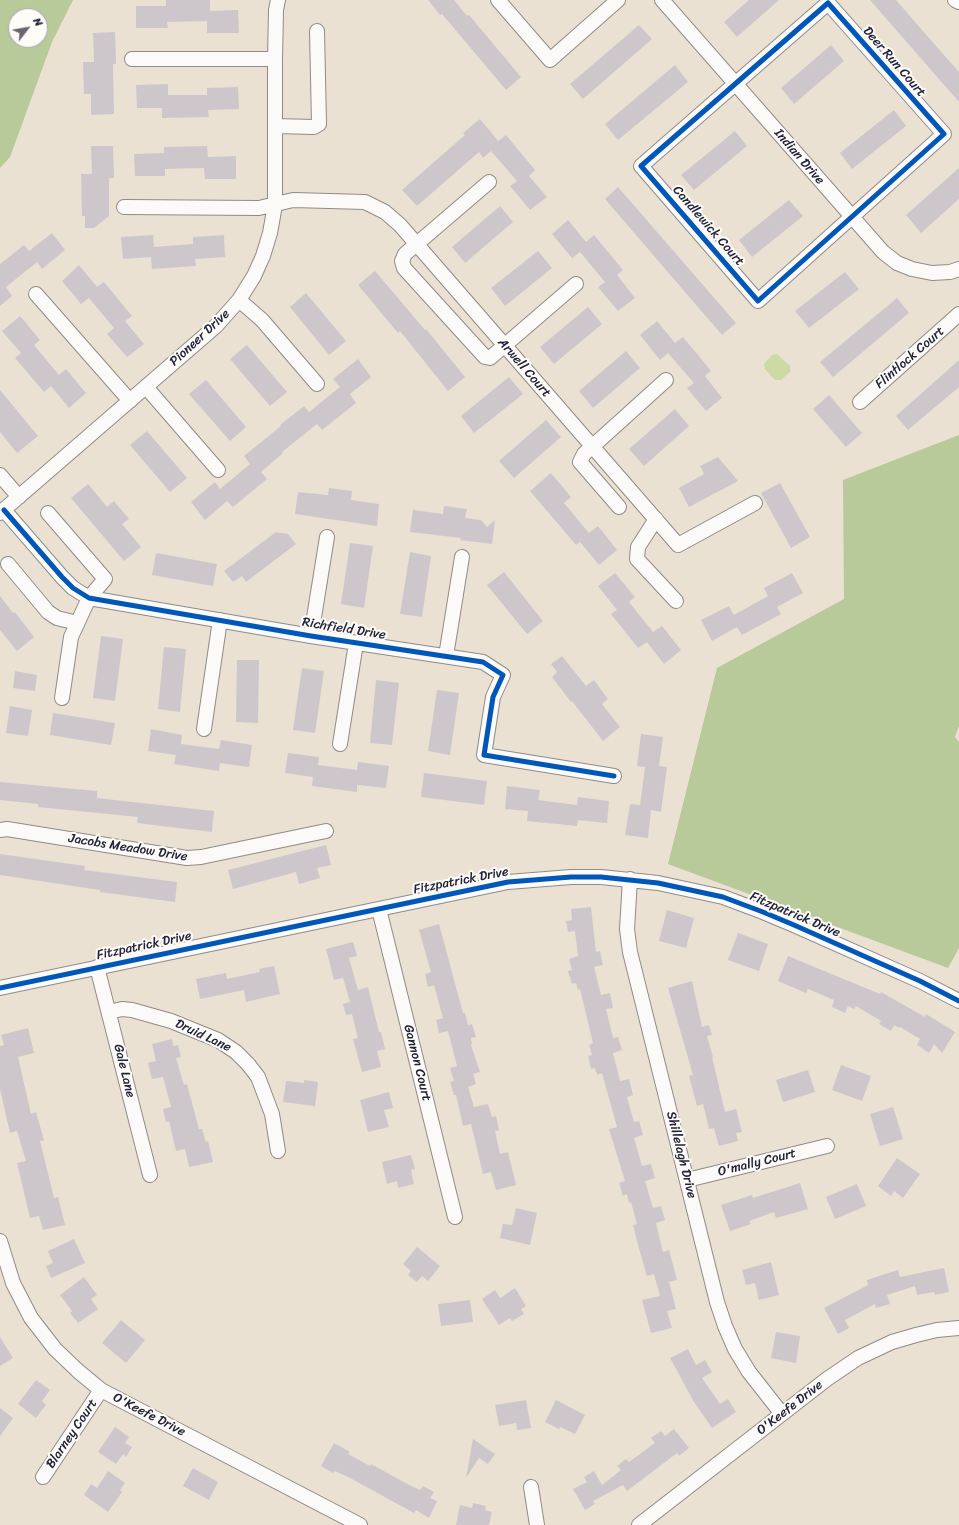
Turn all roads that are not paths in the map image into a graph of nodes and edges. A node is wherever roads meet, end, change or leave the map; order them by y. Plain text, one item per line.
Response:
1 (278, 0) edge
2 (498, 0) edge
3 (618, 0) edge
4 (662, 0) edge
5 (955, 0) edge
6 (959, 2) edge
7 (317, 31) dead end
8 (132, 59) dead end
9 (275, 59) junction
10 (735, 84) junction
11 (275, 126) junction
12 (489, 182) dead end
13 (275, 205) junction
14 (124, 208) dead end
15 (852, 217) junction
16 (417, 243) junction
17 (959, 269) edge
18 (576, 284) dead end
19 (36, 294) dead end
20 (239, 300) junction
21 (959, 314) edge
22 (505, 345) junction
23 (666, 380) dead end
24 (317, 384) dead end
25 (146, 387) junction
26 (130, 401) junction
27 (860, 402) dead end
28 (592, 446) junction
29 (218, 470) dead end
30 (0, 475) edge
31 (19, 497) junction
32 (756, 504) dead end
33 (619, 507) dead end
34 (2, 512) edge
35 (48, 513) dead end
36 (656, 519) junction
37 (327, 537) dead end
38 (462, 557) dead end
39 (8, 564) dead end
40 (89, 598) junction
41 (676, 601) dead end
42 (220, 620) junction
43 (77, 623) junction
44 (311, 636) junction
45 (356, 643) junction
46 (446, 656) junction
47 (62, 698) dead end
48 (204, 729) dead end
49 (340, 744) dead end
50 (614, 776) dead end
51 (0, 830) edge
52 (326, 831) dead end
53 (630, 880) junction
54 (379, 908) junction
55 (98, 967) junction
56 (0, 988) edge
57 (959, 1001) edge
58 (109, 1012) junction
59 (828, 1146) dead end
60 (278, 1151) dead end
61 (150, 1175) dead end
62 (687, 1180) junction
63 (455, 1217) dead end
64 (0, 1241) edge
65 (959, 1328) edge
66 (101, 1390) junction
67 (782, 1414) junction
68 (43, 1478) dead end
69 (531, 1487) dead end
70 (360, 1525) edge
71 (537, 1525) edge
72 (639, 1525) edge

1 - 9 street, Pioneer Drive
2 - 3 street
4 - 10 street, Indian Drive
5 - 6 street
7 - 11 street
8 - 9 street
9 - 11 street, Pioneer Drive
10 - 15 street, Indian Drive
10 - 15 street, Deer Run Court
10 - 15 street, Candlewick Court
11 - 13 street, Pioneer Drive
12 - 16 street
13 - 14 street, Arwell Court
13 - 16 street, Arwell Court
13 - 20 street, Pioneer Drive
15 - 17 street, Indian Drive
16 - 22 street, Arwell Court
16 - 22 street
18 - 22 street
19 - 26 street
20 - 24 street
20 - 25 street, Pioneer Drive
21 - 27 street, Flintlock Court
22 - 28 street, Arwell Court
23 - 28 street
25 - 26 street, Pioneer Drive
25 - 29 street
26 - 31 street, Pioneer Drive
28 - 33 street
28 - 36 street, Arwell Court
30 - 31 street
31 - 34 street, Pioneer Drive
32 - 36 street, Arwell Court
34 - 40 street, Richfield Drive
35 - 40 street
36 - 41 street
37 - 44 street
38 - 46 street
39 - 43 street
40 - 42 street, Richfield Drive
40 - 43 street
42 - 44 street, Richfield Drive
42 - 48 street
43 - 47 street
44 - 45 street, Richfield Drive
45 - 46 street, Richfield Drive
45 - 49 street
46 - 50 street, Richfield Drive
51 - 52 street, Jacobs Meadow Drive
53 - 54 street, Fitzpatrick Drive
53 - 57 street, Fitzpatrick Drive
53 - 62 street, Shillelagh Drive
54 - 55 street, Fitzpatrick Drive
54 - 63 street, Gannon Court
55 - 56 street, Fitzpatrick Drive
55 - 58 street, Gale Lane
58 - 60 street, Druid Lane
58 - 61 street, Gale Lane
59 - 62 street, O'mally Court
62 - 67 street, Shillelagh Drive
64 - 66 street, O'Keefe Drive
65 - 67 street, O'Keefe Drive
66 - 68 street, Blarney Court
66 - 70 street, O'Keefe Drive
67 - 72 street, O'Keefe Drive
69 - 71 street

